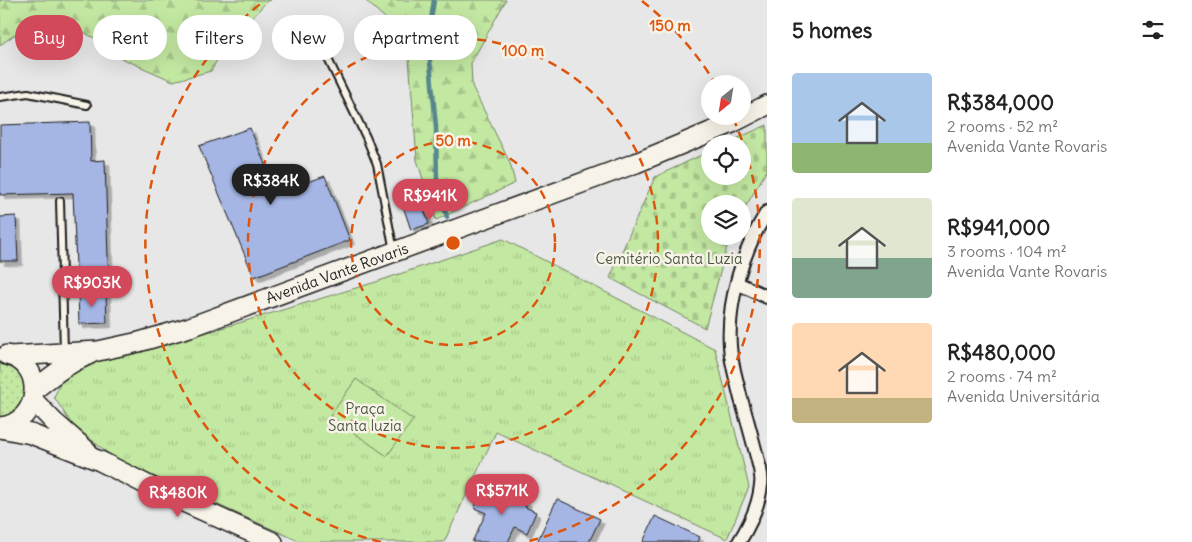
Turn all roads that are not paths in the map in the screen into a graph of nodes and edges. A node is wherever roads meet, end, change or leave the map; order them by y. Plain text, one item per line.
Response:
1 (328, 60) edge
2 (0, 97) edge
3 (87, 104) dead end
4 (767, 105) edge
5 (60, 201) dead end
6 (767, 212) edge
7 (395, 252) junction
8 (737, 282) junction
9 (767, 297) edge
10 (98, 351) junction
11 (64, 353) junction
12 (5, 355) edge
13 (34, 395) junction
14 (0, 427) edge
15 (100, 461) junction
16 (273, 542) edge
17 (739, 542) edge

1 - 7 lane
2 - 3 lane
4 - 7 main road, Avenida Vante Rovaris
5 - 11 lane
6 - 8 street
7 - 10 main road, Avenida Vante Rovaris
8 - 9 street
8 - 17 street
10 - 11 main road, Avenida Vante Rovaris
10 - 13 main road, Avenida Vante Rovaris
11 - 12 main road, Avenida Vante Rovaris
12 - 13 main road
13 - 14 main road, Avenida Vante Rovaris
13 - 15 main road
14 - 15 main road
15 - 16 main road

